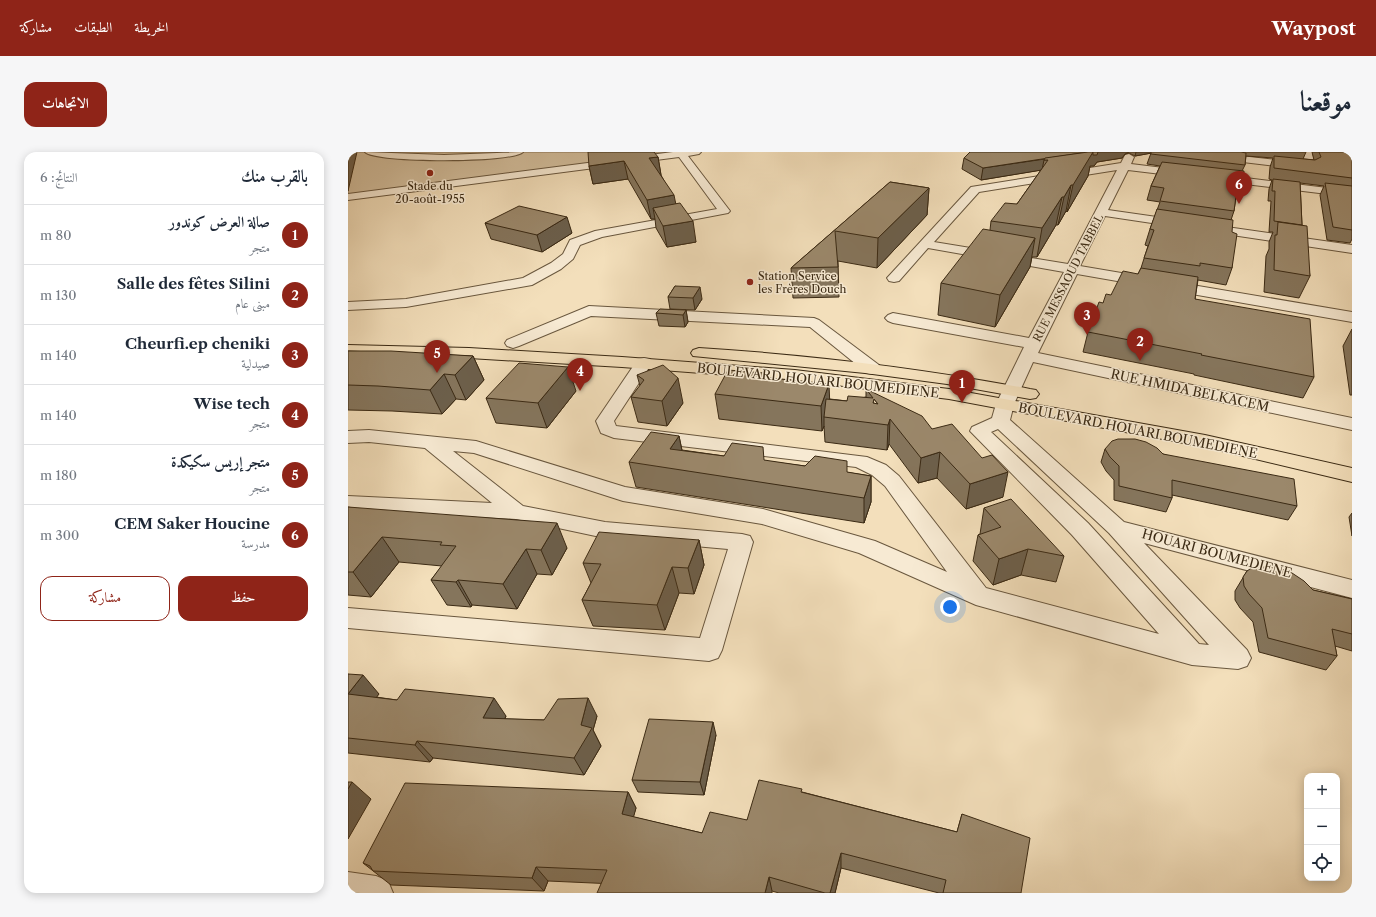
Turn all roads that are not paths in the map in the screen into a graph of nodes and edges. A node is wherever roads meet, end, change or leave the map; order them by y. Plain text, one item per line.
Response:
1 (370, 152) edge
2 (518, 152) edge
3 (697, 152) edge
4 (1131, 152) edge
5 (1210, 152) edge
6 (1307, 152) edge
7 (682, 154) junction
8 (1124, 166) junction
9 (1352, 194) edge
10 (348, 197) edge
11 (1101, 212) junction
12 (925, 244) junction
13 (1352, 249) edge
14 (1072, 268) junction
15 (894, 278) dead end
16 (348, 306) edge
17 (1352, 317) edge
18 (893, 318) dead end
19 (348, 337) edge
20 (513, 343) junction
21 (348, 350) edge
22 (1031, 350) junction
23 (644, 363) junction
24 (873, 368) junction
25 (1006, 405) junction
26 (1352, 424) edge
27 (348, 436) edge
28 (430, 442) junction
29 (1352, 460) edge
30 (1352, 475) edge
31 (348, 502) edge
32 (516, 512) junction
33 (1116, 527) junction
34 (1080, 529) junction
35 (1352, 589) edge
36 (978, 595) junction
37 (348, 618) edge
38 (1192, 654) junction
39 (348, 889) edge
40 (376, 893) edge

1 - 2 street
3 - 7 street
4 - 8 street, RUE MESSAOUD TABBEL
5 - 6 street
7 - 10 street
7 - 16 street
8 - 9 street
8 - 11 street, RUE MESSAOUD TABBEL
8 - 12 street
11 - 13 street
11 - 14 street, RUE MESSAOUD TABBEL
12 - 14 street
12 - 15 street
14 - 17 street
14 - 22 street, RUE MESSAOUD TABBEL
18 - 22 street, RUE HMIDA BELKACEM
19 - 20 highway, BOULEVARD HOUARI BOUMEDIENE
20 - 24 highway, BOULEVARD HOUARI BOUMEDIENE
20 - 24 street
21 - 23 highway, BOULEVARD HOUARI BOUMEDIENE
22 - 25 street, RUE MESSAOUD TABBEL
22 - 26 street, RUE HMIDA BELKACEM
23 - 25 highway, BOULEVARD HOUARI BOUMEDIENE
23 - 36 street
24 - 25 highway, BOULEVARD HOUARI BOUMEDIENE
25 - 29 highway, BOULEVARD HOUARI BOUMEDIENE
25 - 30 highway, BOULEVARD HOUARI BOUMEDIENE
25 - 33 street
25 - 34 street
27 - 28 street
28 - 32 street
28 - 36 street
31 - 32 street
32 - 37 street
33 - 34 street, HOUARI BOUMEDIENE
33 - 35 street, HOUARI BOUMEDIENE
33 - 38 street
34 - 38 street
36 - 38 street
39 - 40 street

